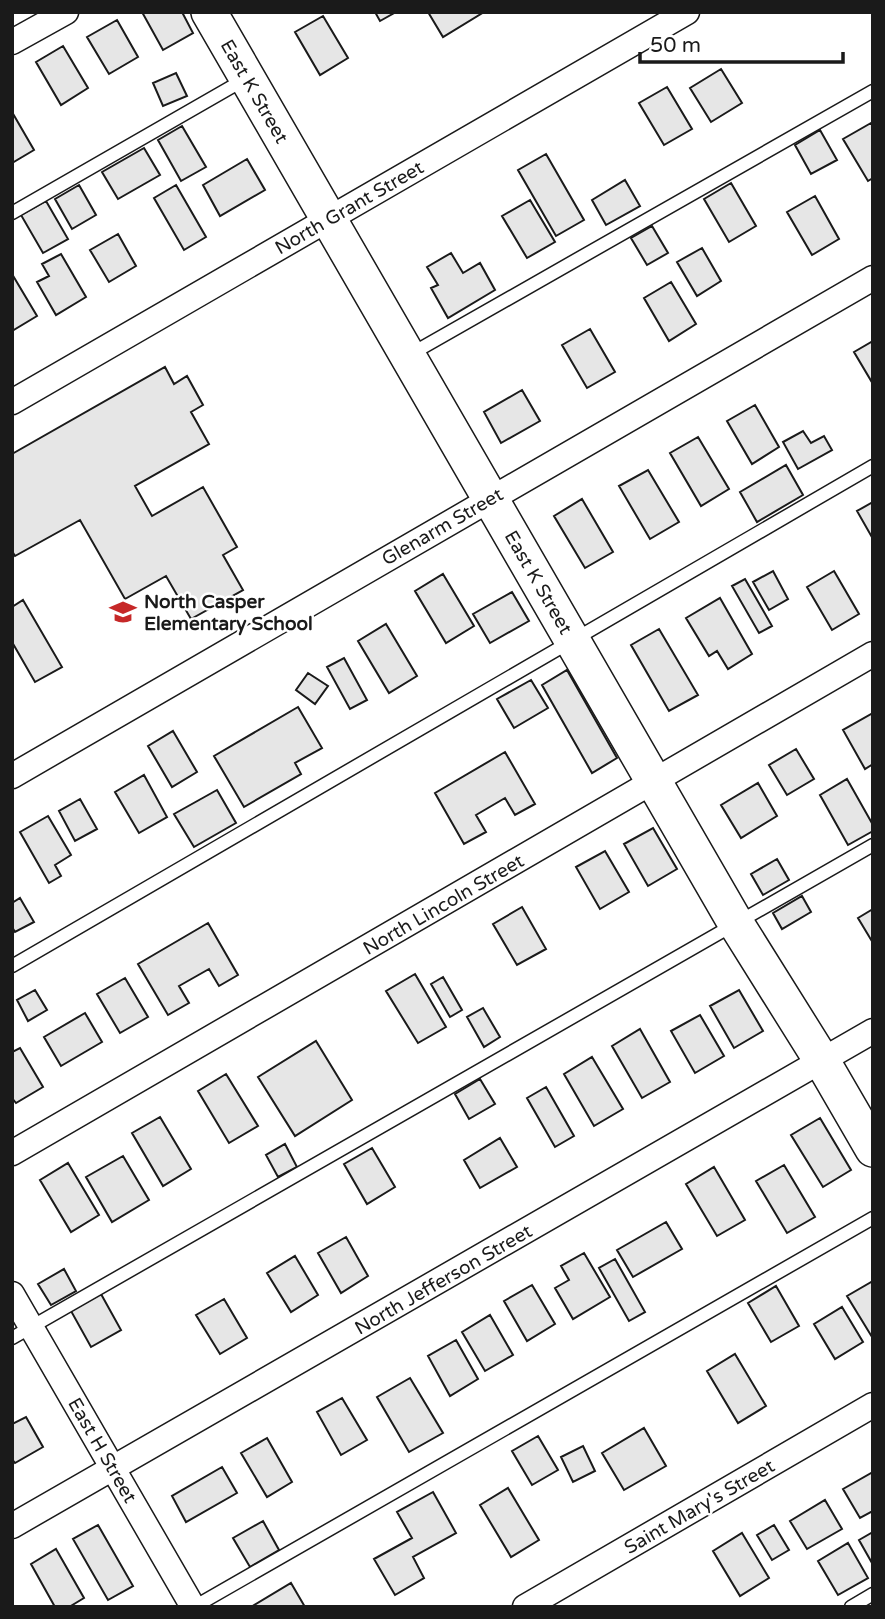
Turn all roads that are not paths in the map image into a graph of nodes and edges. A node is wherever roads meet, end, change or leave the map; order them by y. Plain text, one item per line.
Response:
1 (66, 12) edge
2 (687, 12) edge
3 (214, 14) edge
4 (12, 42) edge
5 (247, 78) junction
6 (873, 91) edge
7 (12, 213) edge
8 (328, 219) junction
9 (873, 278) edge
10 (408, 356) junction
11 (12, 402) edge
12 (873, 466) edge
13 (490, 498) junction
14 (572, 640) junction
15 (873, 654) edge
16 (12, 776) edge
17 (654, 782) junction
18 (873, 845) edge
19 (735, 922) junction
20 (12, 966) edge
21 (873, 1031) edge
22 (822, 1061) junction
23 (873, 1149) edge
24 (12, 1153) edge
25 (873, 1218) edge
26 (12, 1294) edge
27 (22, 1333) edge
28 (873, 1405) edge
29 (113, 1468) junction
30 (12, 1526) edge
31 (873, 1594) edge
32 (193, 1607) edge
33 (525, 1607) edge
34 (852, 1607) edge

1 - 4 street
2 - 8 street, North Grant Street
3 - 5 street, East K Street
5 - 7 lane
5 - 8 street, East K Street
6 - 10 lane
8 - 10 street, East K Street
8 - 11 street, North Grant Street
9 - 13 street, Glenarm Street
10 - 13 street, East K Street
12 - 14 lane
13 - 14 street, East K Street
13 - 16 street, Glenarm Street
14 - 17 street, East K Street
14 - 20 lane
15 - 17 street, North Lincoln Street
17 - 19 street, East K Street
17 - 24 street, North Lincoln Street
18 - 19 lane
19 - 22 street, East K Street
19 - 27 lane
21 - 22 street, North Jefferson Street
22 - 23 street, East K Street
22 - 29 street, North Jefferson Street
25 - 32 lane
26 - 27 street, East H Street
27 - 29 street, East H Street
28 - 33 street, Saint Mary's Street
29 - 30 street, North Jefferson Street
29 - 32 street, East H Street
31 - 34 lane

